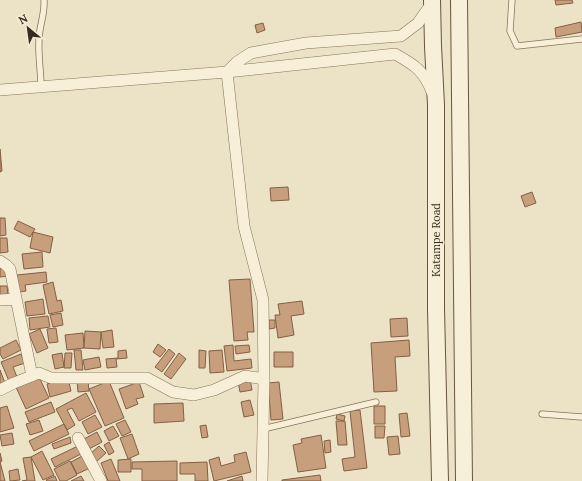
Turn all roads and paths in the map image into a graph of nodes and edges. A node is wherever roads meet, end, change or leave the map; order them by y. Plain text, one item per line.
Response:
1 (44, 0) edge
2 (459, 0) edge
3 (512, 0) edge
4 (432, 2) edge
5 (582, 39) edge
6 (227, 72) junction
7 (41, 88) junction
8 (0, 90) edge
9 (436, 105) junction
10 (0, 261) edge
11 (16, 299) junction
12 (0, 300) edge
13 (32, 376) junction
14 (264, 379) junction
15 (0, 390) edge
16 (376, 402) dead end
17 (542, 414) dead end
18 (582, 417) edge
19 (262, 429) junction
20 (78, 438) dead end
21 (101, 481) edge
22 (262, 481) edge
23 (440, 481) edge
24 (464, 481) edge

1 - 7 lane
2 - 24 main road
3 - 5 lane
4 - 6 street
4 - 9 main road, Katampe Road
6 - 7 street
6 - 9 street
6 - 14 street
7 - 8 street
9 - 23 main road, Katampe Road
10 - 11 street
11 - 12 street
11 - 13 street
13 - 14 street
13 - 15 street
14 - 19 street
16 - 19 lane
17 - 18 lane
19 - 22 street
20 - 21 street

